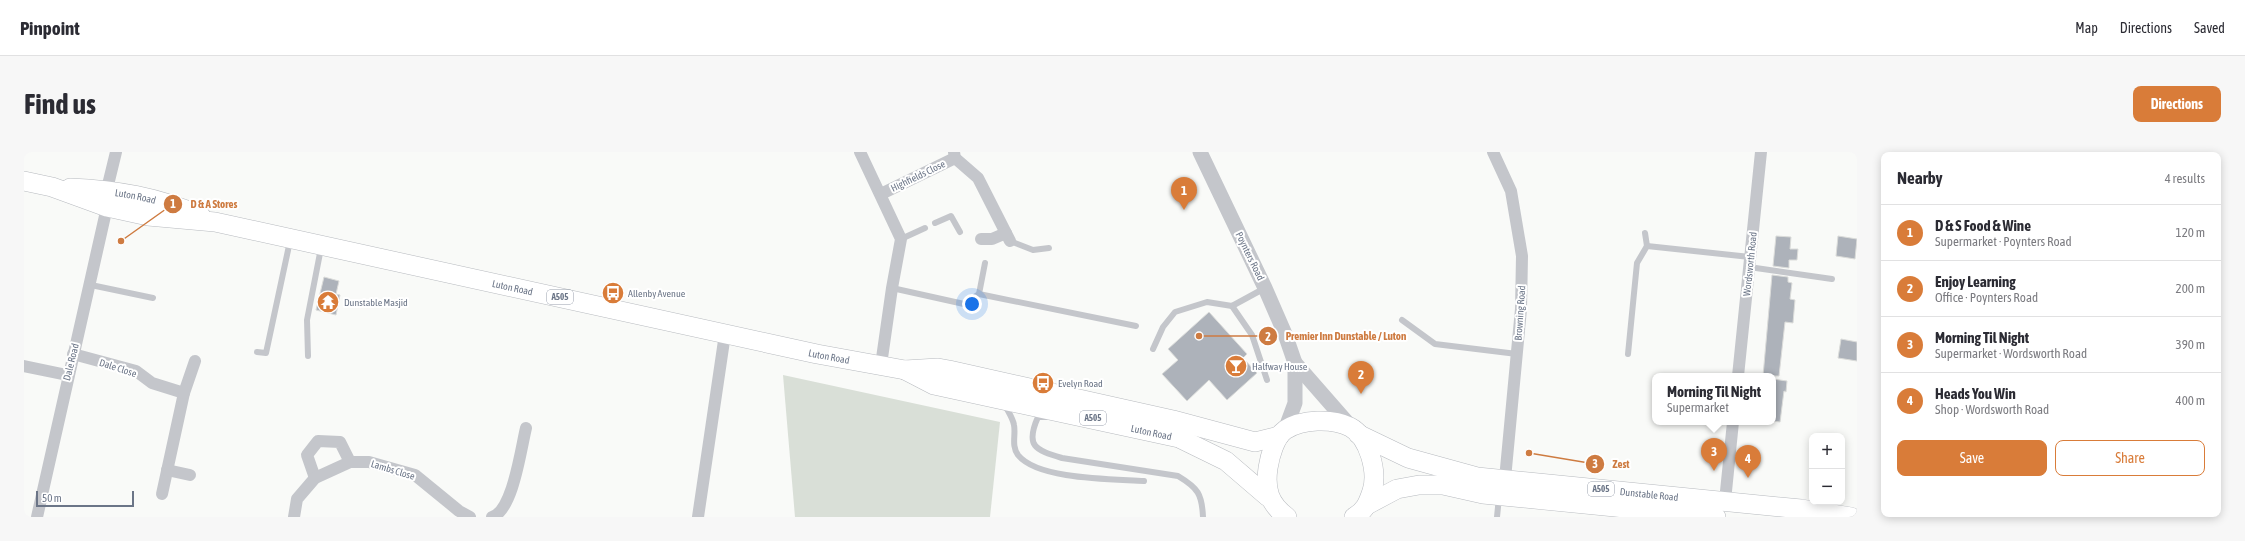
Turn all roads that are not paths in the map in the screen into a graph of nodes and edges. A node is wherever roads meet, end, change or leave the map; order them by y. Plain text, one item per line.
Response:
1 (116, 152) edge
2 (860, 152) edge
3 (1200, 152) edge
4 (1493, 152) edge
5 (1761, 152) edge
6 (954, 155) edge
7 (24, 181) edge
8 (881, 194) junction
9 (107, 198) junction
10 (935, 223) dead end
11 (925, 228) dead end
12 (960, 232) dead end
13 (1645, 233) dead end
14 (1008, 237) junction
15 (290, 238) junction
16 (901, 239) junction
17 (981, 239) dead end
18 (321, 245) junction
19 (1647, 246) junction
20 (1049, 248) dead end
21 (1750, 262) junction
22 (985, 263) dead end
23 (1832, 279) dead end
24 (90, 285) junction
25 (892, 288) junction
26 (1265, 288) junction
27 (980, 294) junction
28 (153, 298) dead end
29 (1232, 306) junction
30 (1402, 320) dead end
31 (1136, 326) dead end
32 (725, 334) junction
33 (1153, 349) dead end
34 (257, 352) dead end
35 (73, 354) junction
36 (1517, 354) junction
37 (1628, 354) dead end
38 (308, 356) dead end
39 (195, 361) dead end
40 (1295, 363) junction
41 (881, 365) junction
42 (24, 366) edge
43 (905, 370) junction
44 (1738, 373) edge
45 (67, 375) junction
46 (1267, 380) dead end
47 (184, 393) junction
48 (1002, 399) junction
49 (1084, 416) junction
50 (1733, 425) edge
51 (526, 428) dead end
52 (1355, 430) junction
53 (1282, 433) junction
54 (350, 462) junction
55 (167, 470) junction
56 (190, 475) dead end
57 (315, 478) junction
58 (1144, 481) dead end
59 (1502, 487) junction
60 (162, 494) dead end
61 (1721, 509) edge
62 (1278, 510) edge
63 (1360, 511) edge
64 (37, 517) edge
65 (294, 517) edge
66 (470, 517) edge
67 (492, 517) edge
68 (698, 517) edge
69 (1202, 517) edge
70 (1497, 517) edge
71 (1851, 517) edge

1 - 9 street, Dale Road
2 - 8 street
3 - 26 street, Poynters Road
4 - 36 street, Browning Road
5 - 21 street, Wordsworth Road
6 - 8 street, Highfields Close
6 - 14 street, Highfields Close
7 - 9 main road, Luton Road / A505
8 - 16 street
9 - 15 main road, Luton Road / A505
9 - 24 street, Dale Road
10 - 12 lane
11 - 16 lane
13 - 19 lane
14 - 17 street
14 - 20 lane
15 - 18 main road, Luton Road / A505
15 - 34 lane
16 - 25 street
18 - 32 main road, Luton Road / A505
18 - 38 lane
19 - 21 lane
19 - 37 lane
21 - 23 lane
21 - 44 street, Wordsworth Road
22 - 27 lane
24 - 28 lane
24 - 35 street, Dale Road
25 - 27 lane
25 - 41 street
26 - 29 lane
26 - 40 street, Poynters Road
27 - 31 lane
29 - 33 lane
29 - 46 lane
30 - 36 lane
32 - 41 main road, Luton Road / A505
32 - 68 street
35 - 45 street, Dale Road
35 - 47 street, Dale Close
36 - 59 street, Browning Road
39 - 47 street
40 - 52 street, Poynters Road
40 - 53 street, Poynters Road
41 - 43 main road, Luton Road / A505
42 - 45 street
43 - 48 main road, Luton Road / A505
43 - 53 main road, Luton Road / A505
45 - 64 street, Dale Road
47 - 55 street
48 - 49 main road, Luton Road / A505
48 - 58 lane
49 - 62 main road, Luton Road / A505
49 - 69 lane
50 - 61 street
51 - 67 street
52 - 53 main road, A505
52 - 59 main road, Dunstable Road / A505
52 - 63 main road, A505
53 - 62 main road, A505
54 - 57 street, Lambs Close
54 - 57 street
54 - 66 street, Lambs Close
55 - 56 street
55 - 60 street
57 - 65 street, Lambs Close
59 - 61 main road, Dunstable Road / A505
59 - 63 main road, Dunstable Road / A505
59 - 70 lane
61 - 71 main road, Dunstable Road / A505

